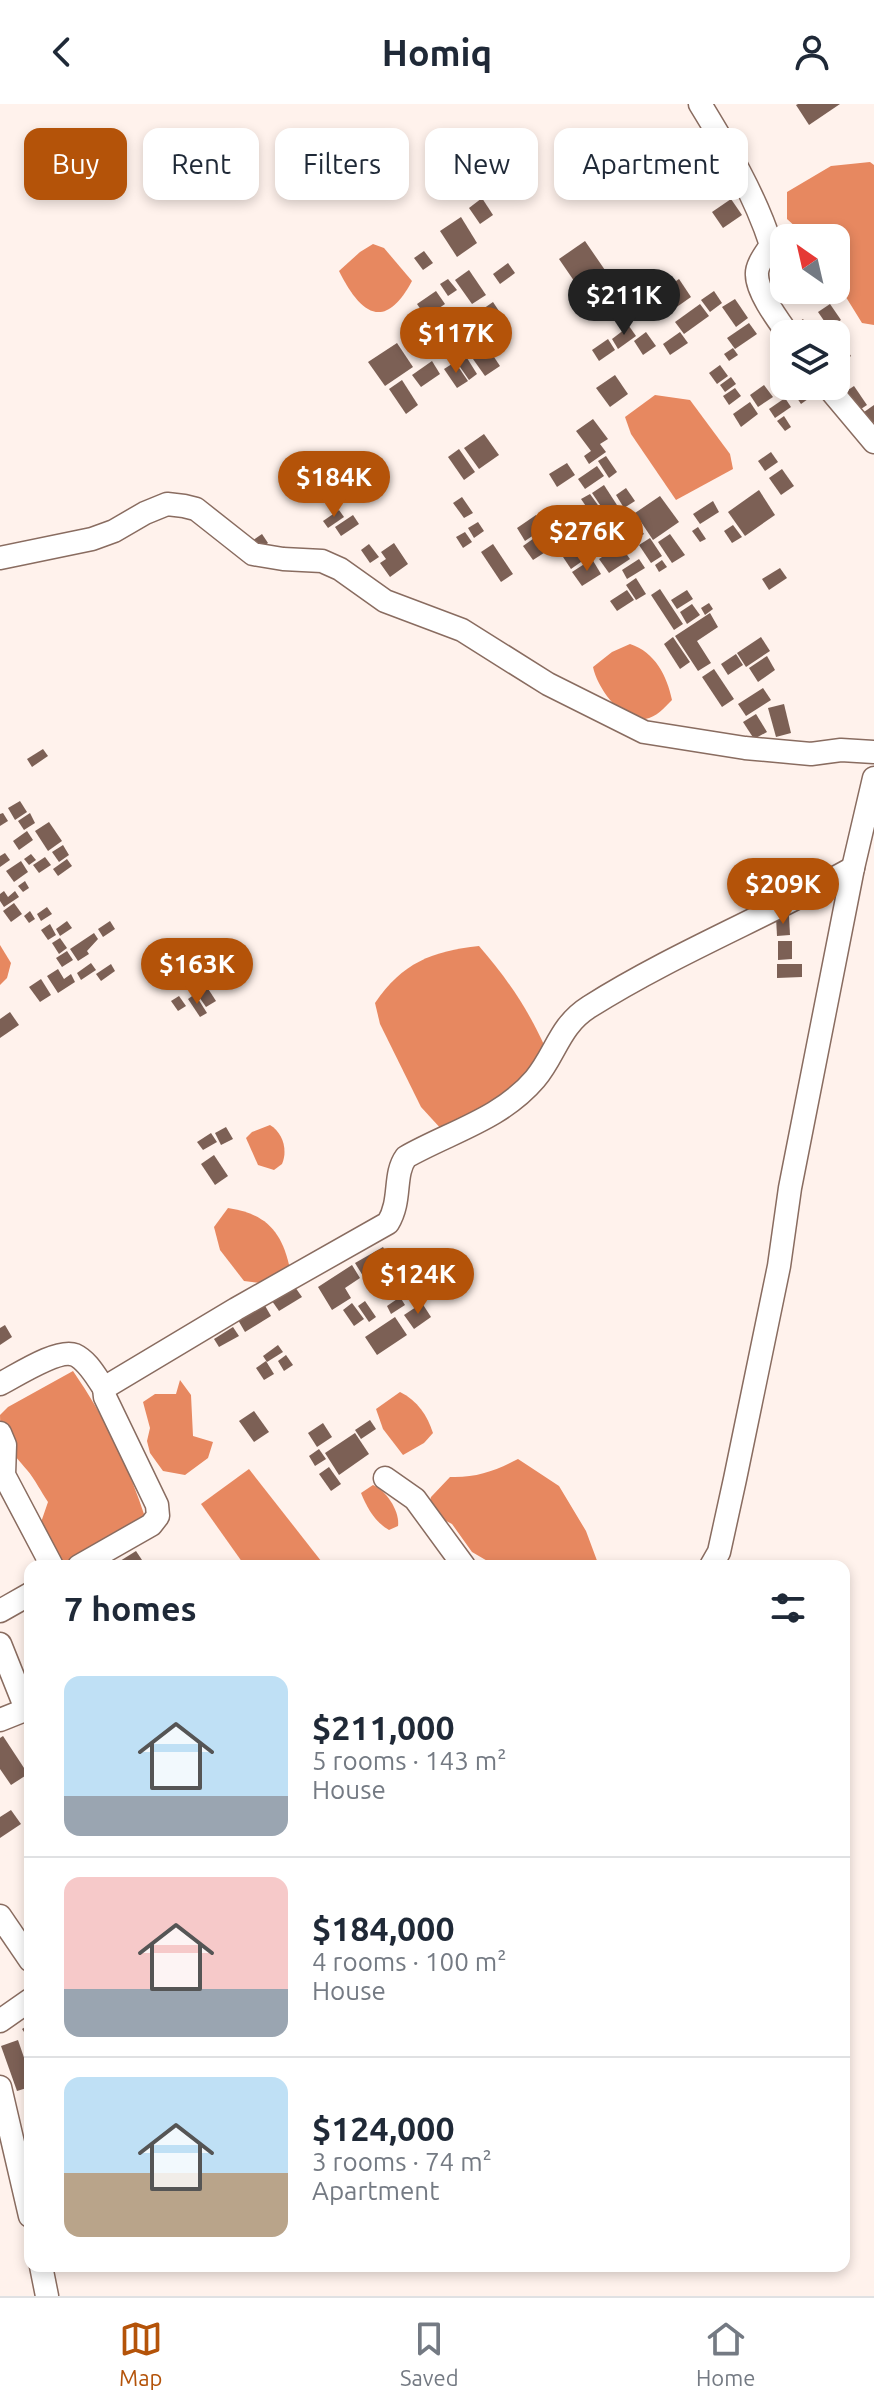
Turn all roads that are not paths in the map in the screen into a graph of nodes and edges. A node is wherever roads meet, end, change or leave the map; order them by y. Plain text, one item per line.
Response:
1 (700, 104) edge
2 (778, 320) edge
3 (839, 400) edge
4 (874, 442) edge
5 (0, 558) edge
6 (874, 752) edge
7 (874, 778) edge
8 (853, 868) junction
9 (0, 1384) edge
10 (104, 1388) junction
11 (0, 1433) edge
12 (385, 1478) dead end
13 (49, 1560) edge
14 (90, 1560) edge
15 (460, 1560) edge
16 (714, 1560) edge
17 (24, 1597) edge
18 (0, 1611) edge
19 (0, 1644) edge
20 (24, 1700) edge
21 (24, 1711) edge
22 (0, 1720) edge
23 (0, 1916) edge
24 (24, 1951) edge
25 (24, 2004) edge
26 (0, 2021) edge
27 (0, 2087) edge
28 (24, 2190) edge
29 (42, 2272) edge
30 (47, 2296) edge

1 - 2 street
3 - 4 street
5 - 6 street
7 - 8 street
8 - 10 street
8 - 16 street
9 - 10 street
10 - 14 street
11 - 13 street
12 - 15 street
17 - 18 street
19 - 20 street
21 - 22 street
23 - 24 street
25 - 26 street
27 - 28 street
29 - 30 street

